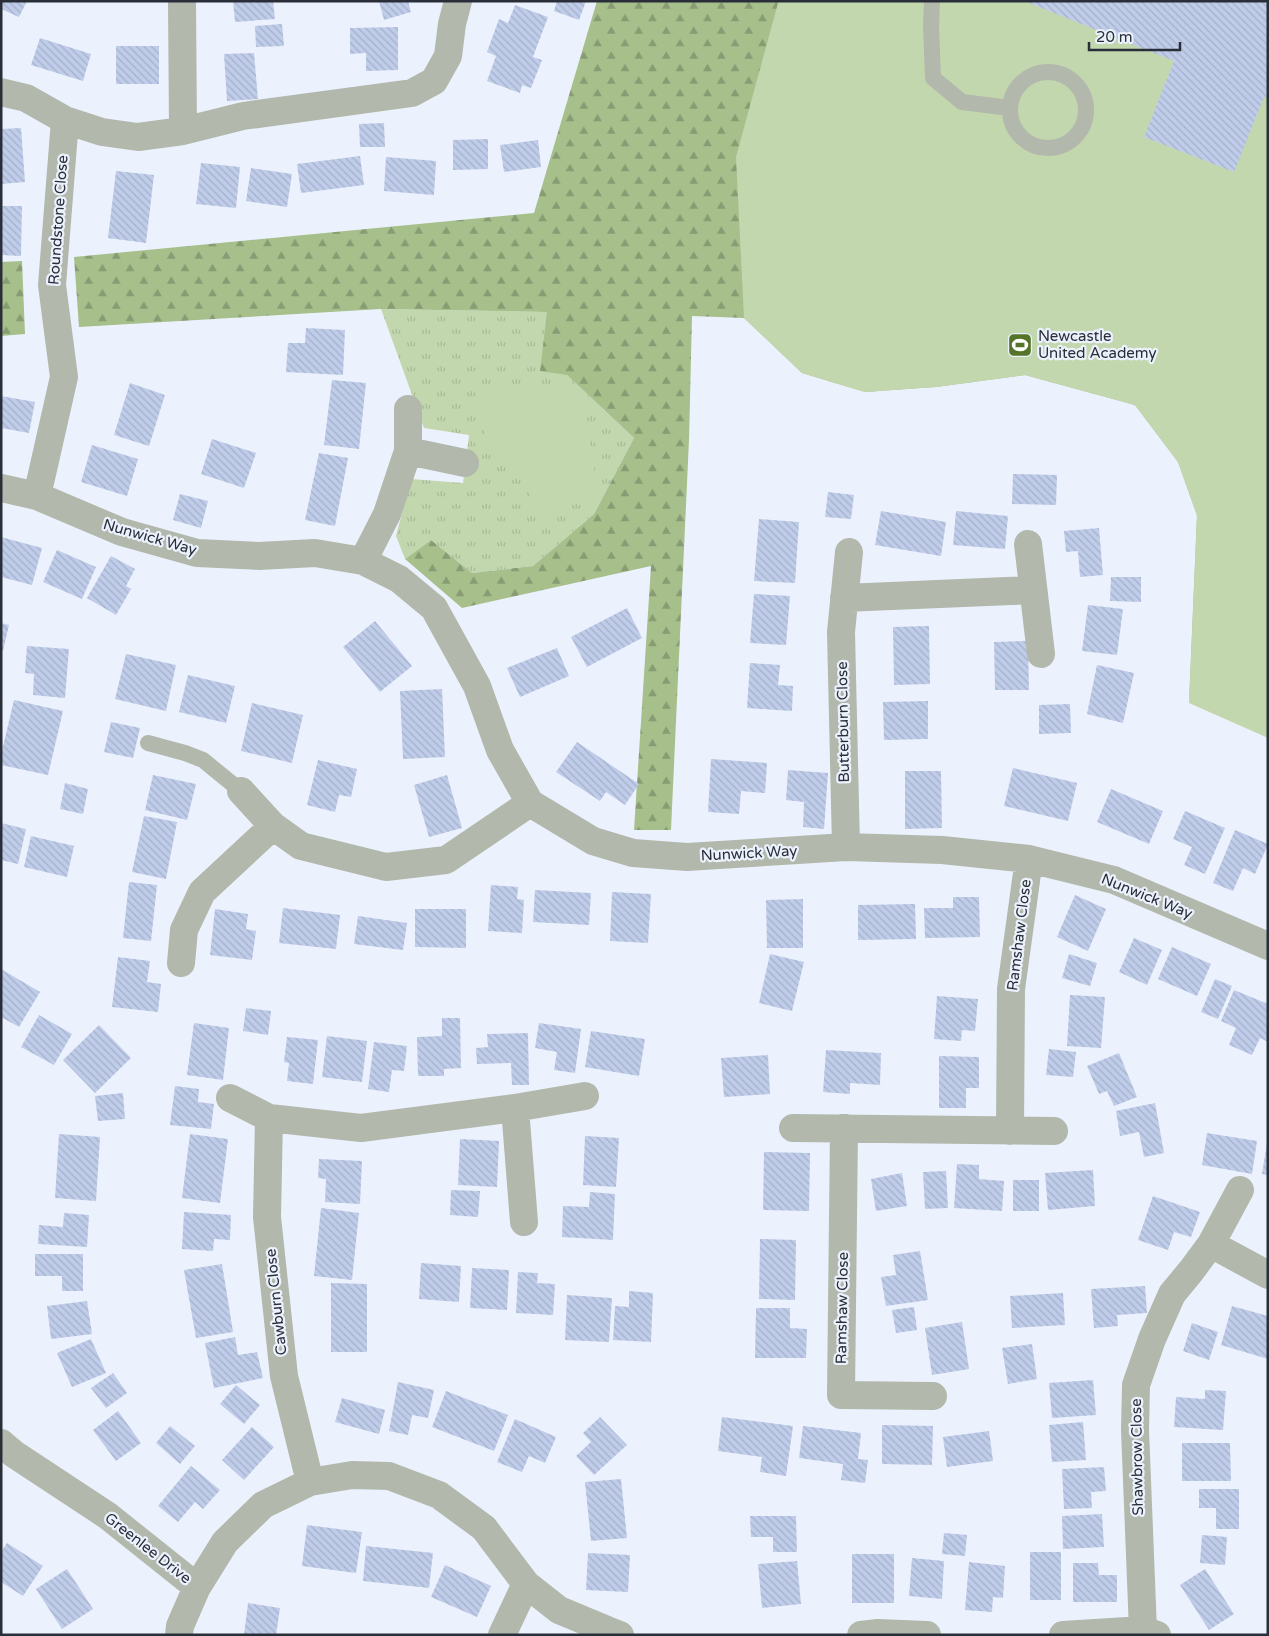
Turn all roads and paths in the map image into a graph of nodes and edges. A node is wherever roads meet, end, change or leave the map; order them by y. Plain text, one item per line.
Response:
1 (182, 1) edge
2 (458, 1) edge
3 (932, 1) edge
4 (1, 92) edge
5 (1010, 108) junction
6 (65, 120) junction
7 (184, 131) junction
8 (408, 409) dead end
9 (408, 451) junction
10 (465, 463) dead end
11 (1, 488) edge
12 (37, 496) junction
13 (1028, 544) dead end
14 (849, 552) dead end
15 (363, 561) junction
16 (1033, 590) junction
17 (844, 598) junction
18 (1041, 654) dead end
19 (148, 743) dead end
20 (241, 791) joint
21 (530, 803) junction
22 (273, 826) junction
23 (846, 847) junction
24 (1029, 859) junction
25 (1268, 946) edge
26 (181, 963) dead end
27 (585, 1096) dead end
28 (230, 1098) dead end
29 (515, 1108) junction
30 (268, 1118) junction
31 (793, 1128) dead end
32 (844, 1128) junction
33 (1010, 1131) junction
34 (1054, 1131) dead end
35 (1240, 1190) dead end
36 (524, 1222) dead end
37 (1211, 1244) junction
38 (1268, 1275) edge
39 (933, 1396) dead end
40 (1, 1443) edge
41 (310, 1482) junction
42 (526, 1584) junction
43 (197, 1587) junction
44 (1150, 1632) edge
45 (872, 1634) edge
46 (179, 1635) edge
47 (502, 1635) edge
48 (620, 1635) edge
49 (927, 1635) edge
50 (1063, 1635) edge

1 - 7 street
2 - 7 street
3 - 5 lane
4 - 6 street
5 - 5 lane
6 - 7 street
6 - 12 street, Roundstone Close
8 - 9 street
9 - 10 street
9 - 15 street
11 - 12 street, Nunwick Way
12 - 15 street, Nunwick Way
13 - 16 street
14 - 17 street, Butterburn Close
15 - 21 street, Nunwick Way
16 - 17 street
16 - 18 street
17 - 23 street, Butterburn Close
19 - 20 lane
20 - 22 street
21 - 22 street
21 - 23 street, Nunwick Way
22 - 26 street
23 - 24 street, Nunwick Way
24 - 25 street, Nunwick Way
24 - 33 street, Ramshaw Close
27 - 29 street
28 - 30 street
29 - 30 street
29 - 36 street
30 - 41 street, Cawburn Close
31 - 32 street
32 - 33 street
32 - 39 street, Ramshaw Close
33 - 34 street
35 - 37 street, Shawbrow Close
37 - 38 street
37 - 44 street, Shawbrow Close
40 - 43 street, Greenlee Drive
41 - 42 street, Greenlee Drive
41 - 43 street, Greenlee Drive
42 - 47 street
42 - 48 street, Greenlee Drive
43 - 46 street
44 - 50 street
45 - 49 street

